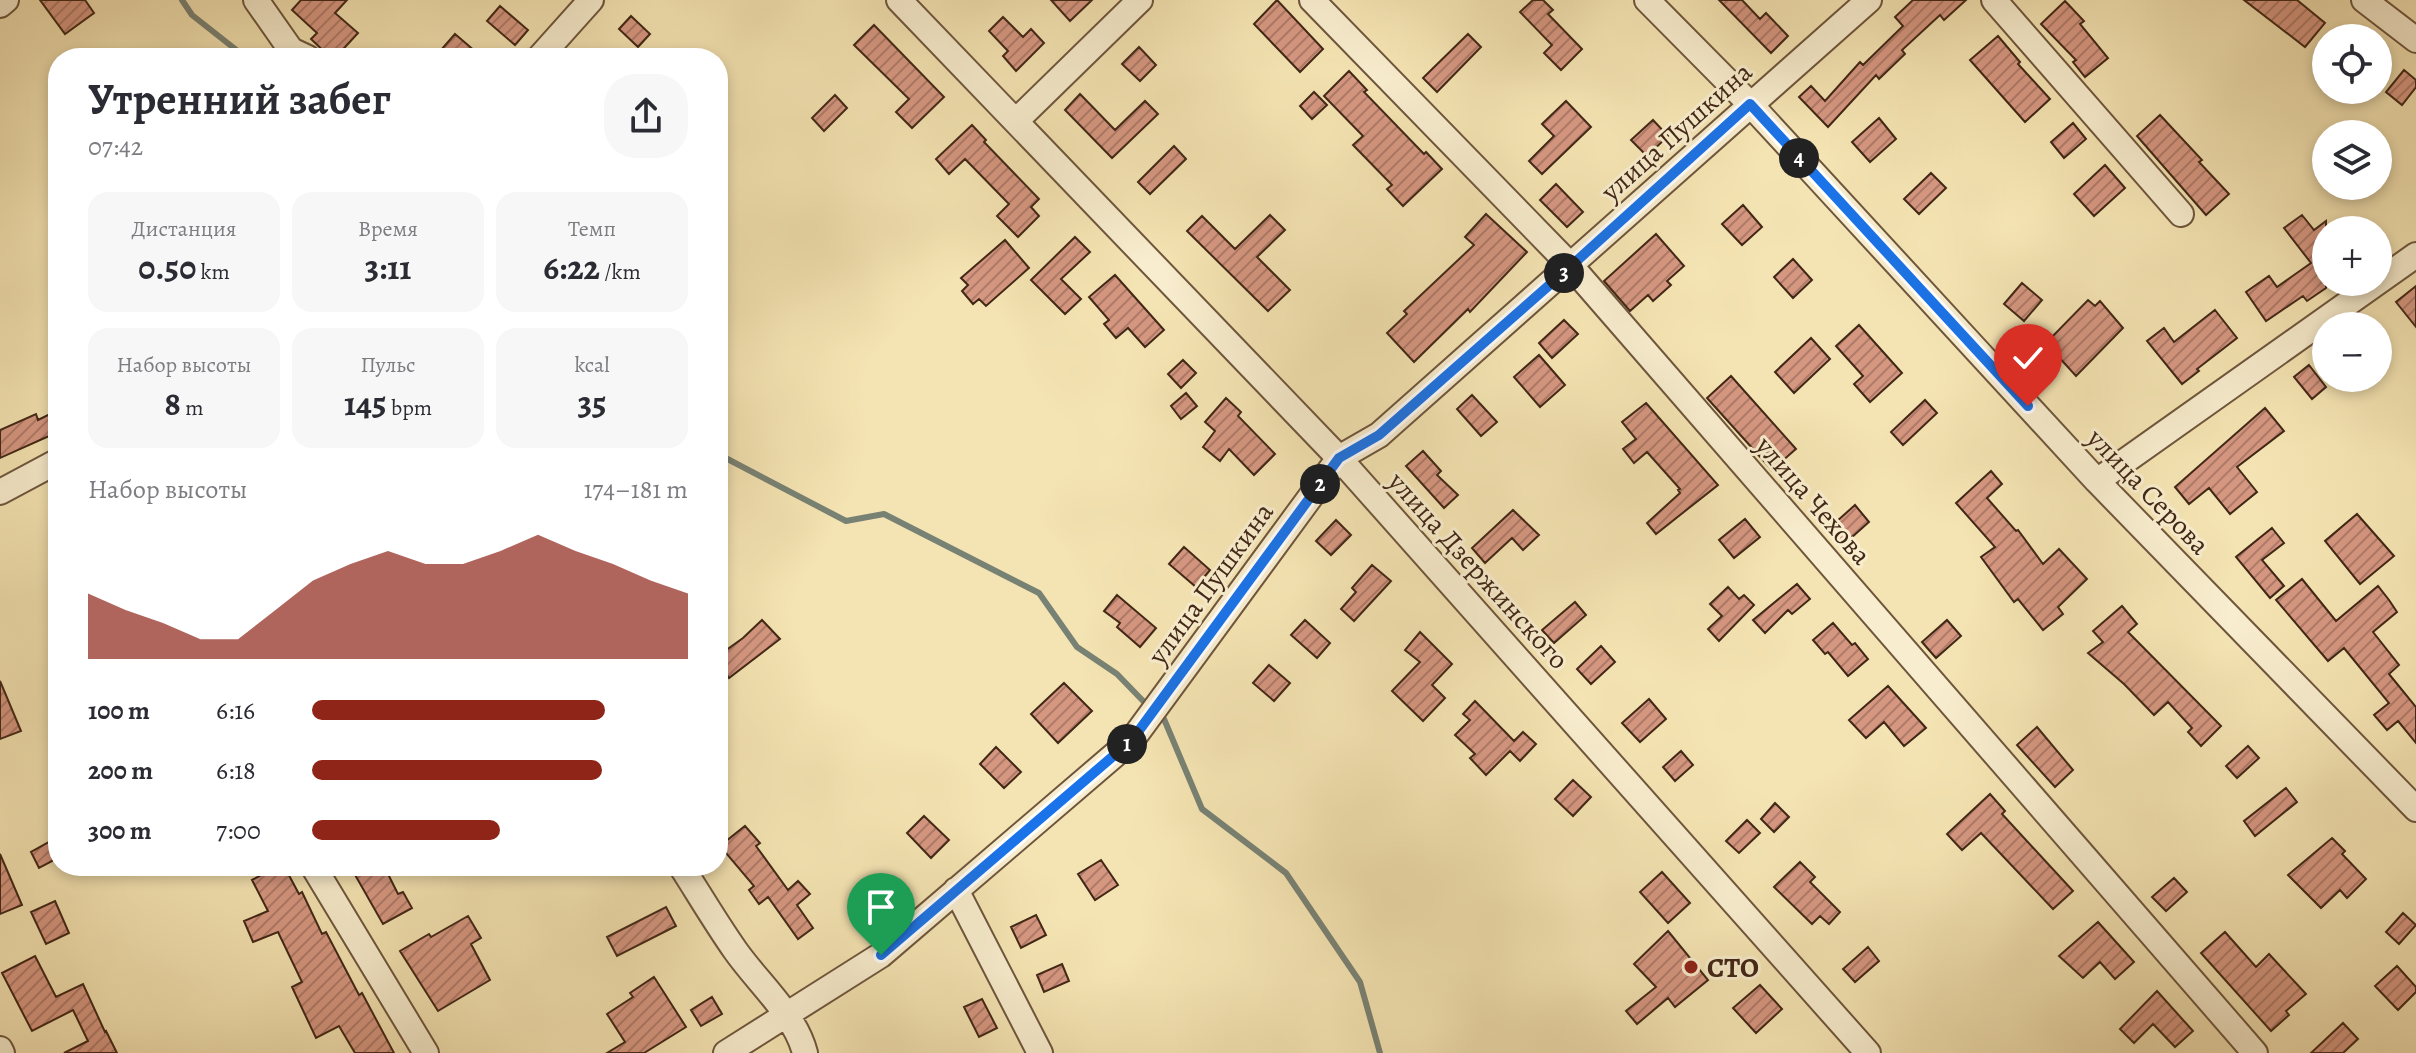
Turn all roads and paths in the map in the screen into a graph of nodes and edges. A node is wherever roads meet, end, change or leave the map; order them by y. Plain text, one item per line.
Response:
1 (6, 0) edge
2 (256, 0) edge
3 (591, 0) edge
4 (899, 0) edge
5 (1140, 0) edge
6 (1312, 0) edge
7 (1647, 0) edge
8 (1869, 0) edge
9 (1994, 0) edge
10 (2364, 0) edge
11 (0, 5) edge
12 (2416, 40) edge
13 (290, 48) edge
14 (548, 48) edge
15 (1750, 104) junction
16 (1016, 121) junction
17 (2181, 214) dead end
18 (2416, 255) edge
19 (1571, 266) junction
20 (1339, 458) junction
21 (48, 466) edge
22 (2097, 481) junction
23 (0, 492) edge
24 (2416, 809) edge
25 (319, 876) edge
26 (687, 876) edge
27 (956, 890) junction
28 (786, 1015) junction
29 (426, 1053) edge
30 (726, 1053) edge
31 (805, 1053) edge
32 (1040, 1053) edge
33 (1868, 1053) edge
34 (2255, 1053) edge

1 - 11 street
2 - 13 street
3 - 14 street
4 - 16 street, улица Дзержинского
5 - 16 street
6 - 19 street, улица Чехова
7 - 15 street, улица Серова
8 - 15 street, улица Пушкина
9 - 17 street
10 - 12 street
15 - 19 street, улица Пушкина
15 - 22 street, улица Серова
16 - 20 street, улица Дзержинского
18 - 22 street
19 - 20 street, улица Пушкина
19 - 34 street, улица Чехова
20 - 27 street, улица Пушкина
20 - 33 street, улица Дзержинского
21 - 23 street
22 - 24 street, улица Серова
25 - 29 street
26 - 28 street
27 - 28 street, улица Пушкина
27 - 32 street
28 - 30 street, улица Пушкина
28 - 31 street

